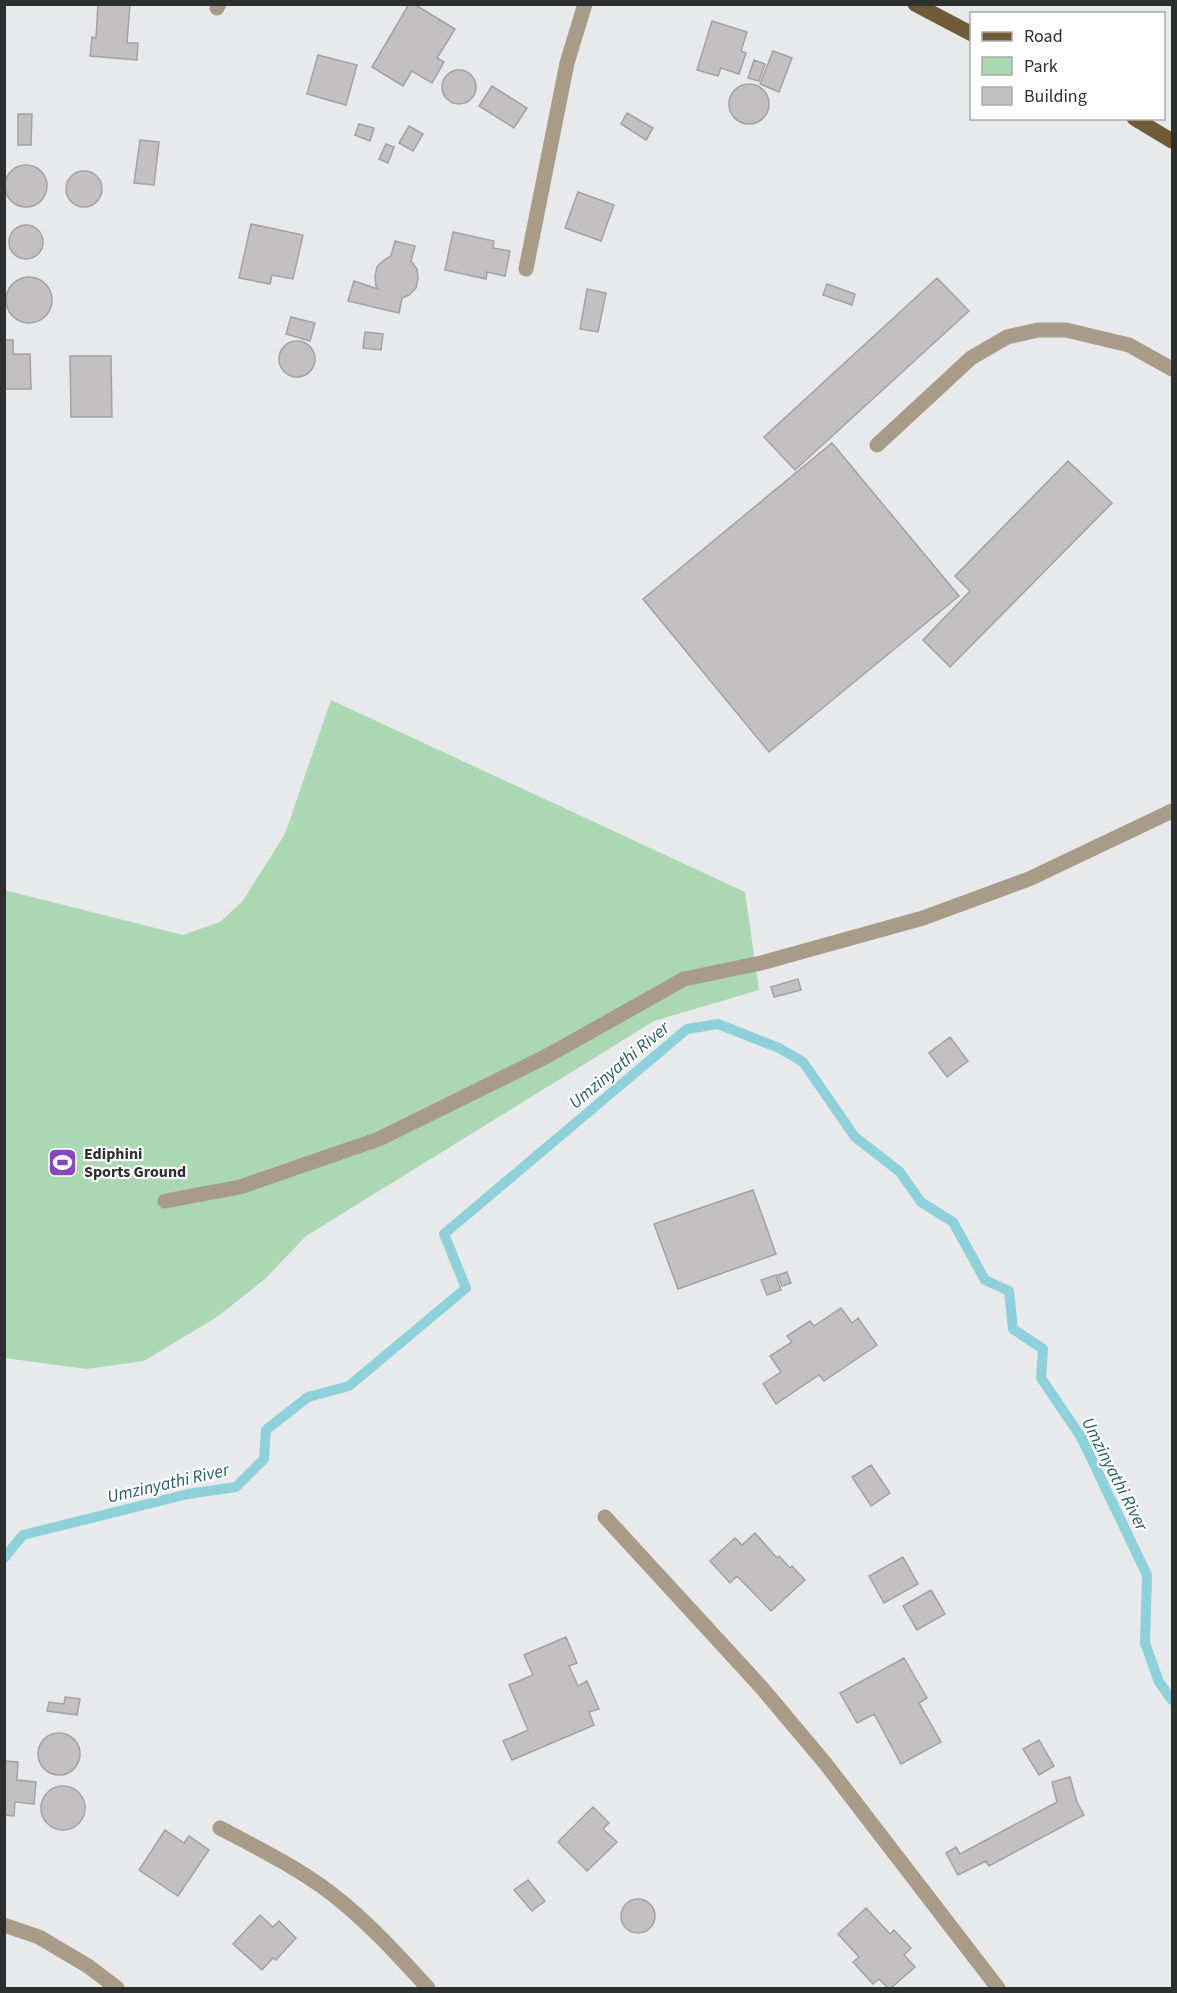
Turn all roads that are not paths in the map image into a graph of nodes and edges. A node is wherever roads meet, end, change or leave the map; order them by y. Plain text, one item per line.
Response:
1 (585, 4) edge
2 (915, 4) edge
3 (970, 33) edge
4 (1137, 120) edge
5 (1173, 141) edge
6 (526, 269) dead end
7 (1173, 369) edge
8 (877, 445) dead end
9 (1173, 811) edge
10 (165, 1202) dead end
11 (605, 1517) dead end
12 (220, 1828) dead end
13 (4, 1925) edge
14 (117, 1989) edge
15 (428, 1989) edge
16 (998, 1989) edge

1 - 6 street
2 - 3 main road
4 - 5 main road
7 - 8 street
9 - 10 street
11 - 16 street
12 - 15 street
13 - 14 street

